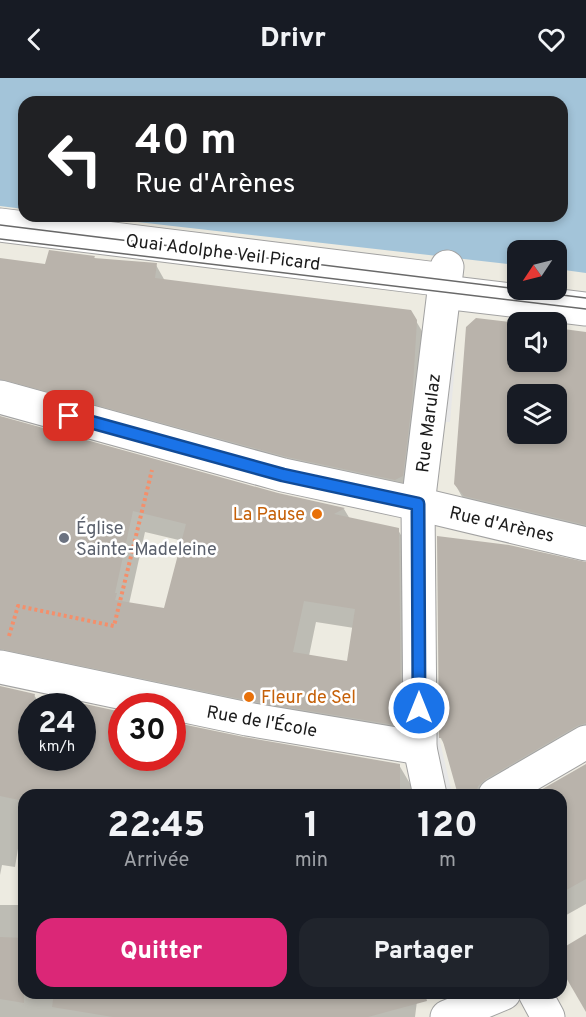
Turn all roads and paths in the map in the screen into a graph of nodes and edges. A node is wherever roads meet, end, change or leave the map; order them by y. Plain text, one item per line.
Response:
1 (0, 225) edge
2 (445, 280) junction
3 (586, 309) edge
4 (0, 397) edge
5 (148, 480) dead end
6 (418, 504) junction
7 (586, 544) edge
8 (1, 667) edge
9 (586, 742) edge
10 (420, 748) junction
11 (429, 789) edge
12 (505, 789) edge
13 (490, 999) edge
14 (538, 999) edge
15 (447, 1017) edge
16 (548, 1017) edge

1 - 2 street, Quai Adolphe Veil Picard
2 - 3 street, Quai Adolphe Veil Picard
2 - 6 street, Rue Marulaz
4 - 6 street, Rue d'Arènes
5 - 8 path
6 - 7 street, Rue d'Arènes
6 - 10 street, Rue Marulaz
8 - 10 street, Rue de l'École
9 - 12 street
10 - 11 street, Rue Marulaz
13 - 15 street
14 - 16 street

